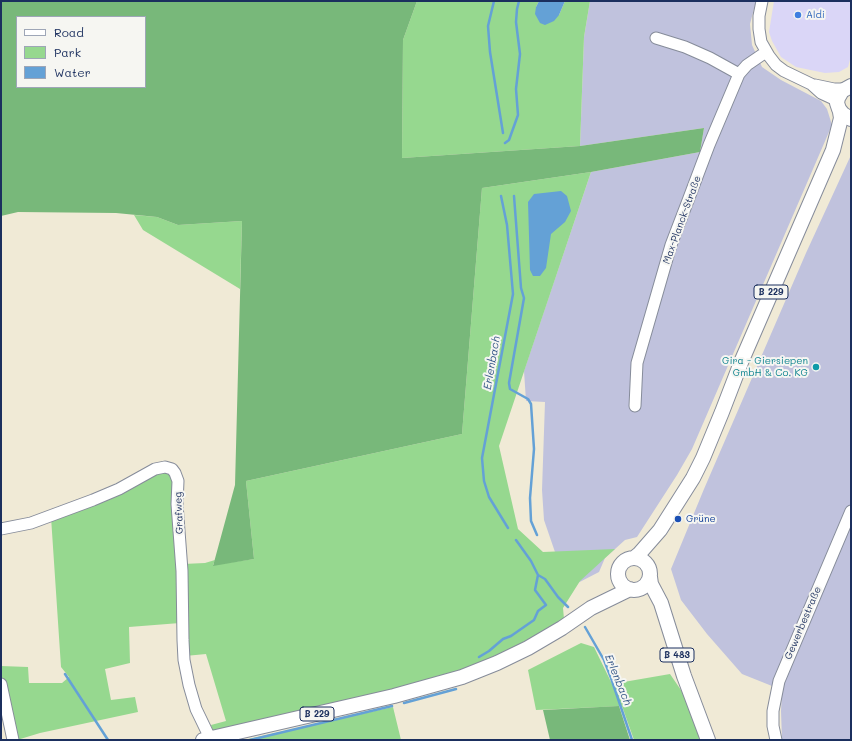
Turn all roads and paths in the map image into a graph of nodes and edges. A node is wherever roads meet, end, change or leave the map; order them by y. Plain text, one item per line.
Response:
1 (762, 1) edge
2 (656, 38) dead end
3 (766, 52) junction
4 (739, 74) junction
5 (811, 84) junction
6 (847, 88) edge
7 (843, 111) edge
8 (851, 122) edge
9 (833, 150) junction
10 (635, 406) dead end
11 (851, 511) edge
12 (1, 529) edge
13 (660, 530) junction
14 (634, 558) junction
15 (649, 572) junction
16 (618, 576) junction
17 (633, 590) junction
18 (591, 608) junction
19 (665, 619) junction
20 (1, 684) edge
21 (207, 739) edge
22 (13, 740) edge
23 (708, 740) edge
24 (776, 740) edge

1 - 3 street
2 - 4 street
3 - 4 street, Max-Planck-Straße
3 - 5 street
4 - 10 street, Max-Planck-Straße
5 - 6 street
5 - 7 street
6 - 7 main road
7 - 9 main road, B 229
8 - 9 main road, B 229
9 - 13 main road, B 229
11 - 24 street, Gewerbestraße
12 - 21 street, Grafweg
13 - 14 main road, B 229
13 - 15 main road, B 229
14 - 15 main road
14 - 16 main road
15 - 17 main road
15 - 19 main road, B 483
16 - 17 main road
16 - 18 main road, B 229
17 - 18 main road, B 229
17 - 19 main road, B 483
18 - 21 main road, B 229
19 - 23 main road, B 483
20 - 22 street

